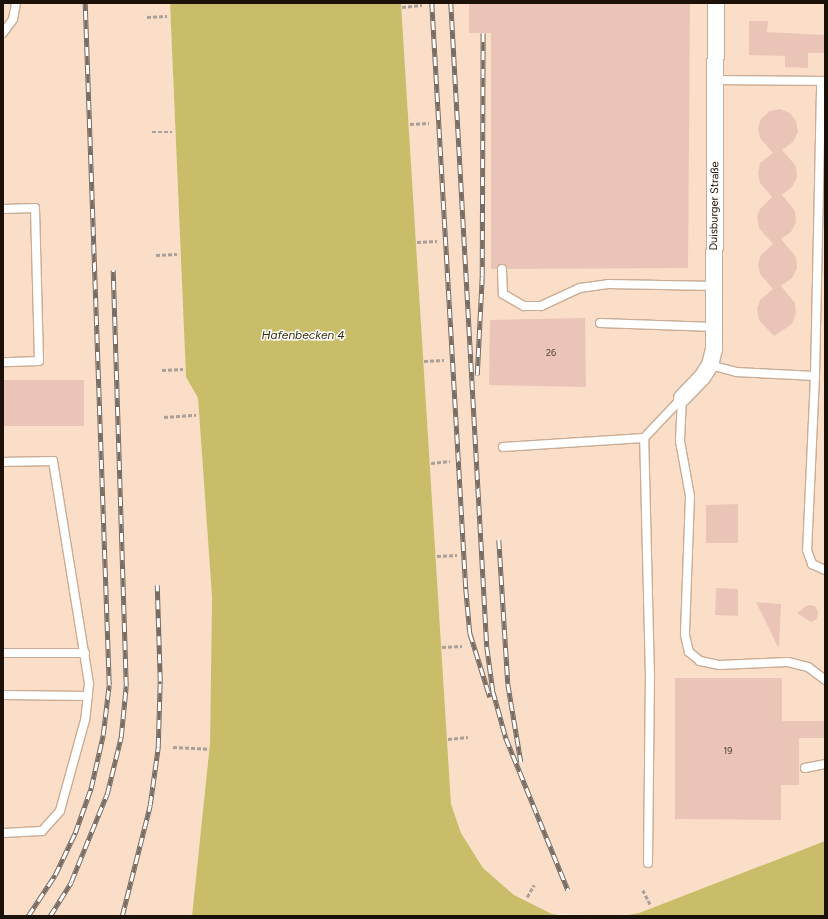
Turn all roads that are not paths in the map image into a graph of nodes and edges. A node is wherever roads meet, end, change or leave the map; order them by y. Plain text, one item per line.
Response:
1 (16, 3) edge
2 (716, 3) edge
3 (3, 33) edge
4 (716, 80) junction
5 (823, 81) edge
6 (3, 209) edge
7 (502, 269) dead end
8 (715, 286) junction
9 (600, 323) dead end
10 (715, 327) junction
11 (3, 362) edge
12 (710, 365) junction
13 (815, 376) junction
14 (682, 398) junction
15 (644, 438) junction
16 (503, 447) dead end
17 (3, 462) edge
18 (825, 570) edge
19 (3, 653) edge
20 (85, 653) junction
21 (825, 680) edge
22 (3, 694) edge
23 (88, 696) junction
24 (825, 764) edge
25 (805, 768) dead end
26 (3, 833) edge
27 (648, 863) dead end

1 - 3 lane
2 - 4 street, Duisburger Straße
4 - 5 lane
4 - 8 street, Duisburger Straße
5 - 13 lane
6 - 11 lane
7 - 8 lane
8 - 10 street, Duisburger Straße
9 - 10 lane
10 - 12 street, Duisburger Straße
12 - 13 lane
12 - 14 street
13 - 18 lane
14 - 15 lane
14 - 21 lane
15 - 16 lane
15 - 27 lane
17 - 20 lane
19 - 20 lane
20 - 23 lane
22 - 23 lane
23 - 26 lane
24 - 25 lane

